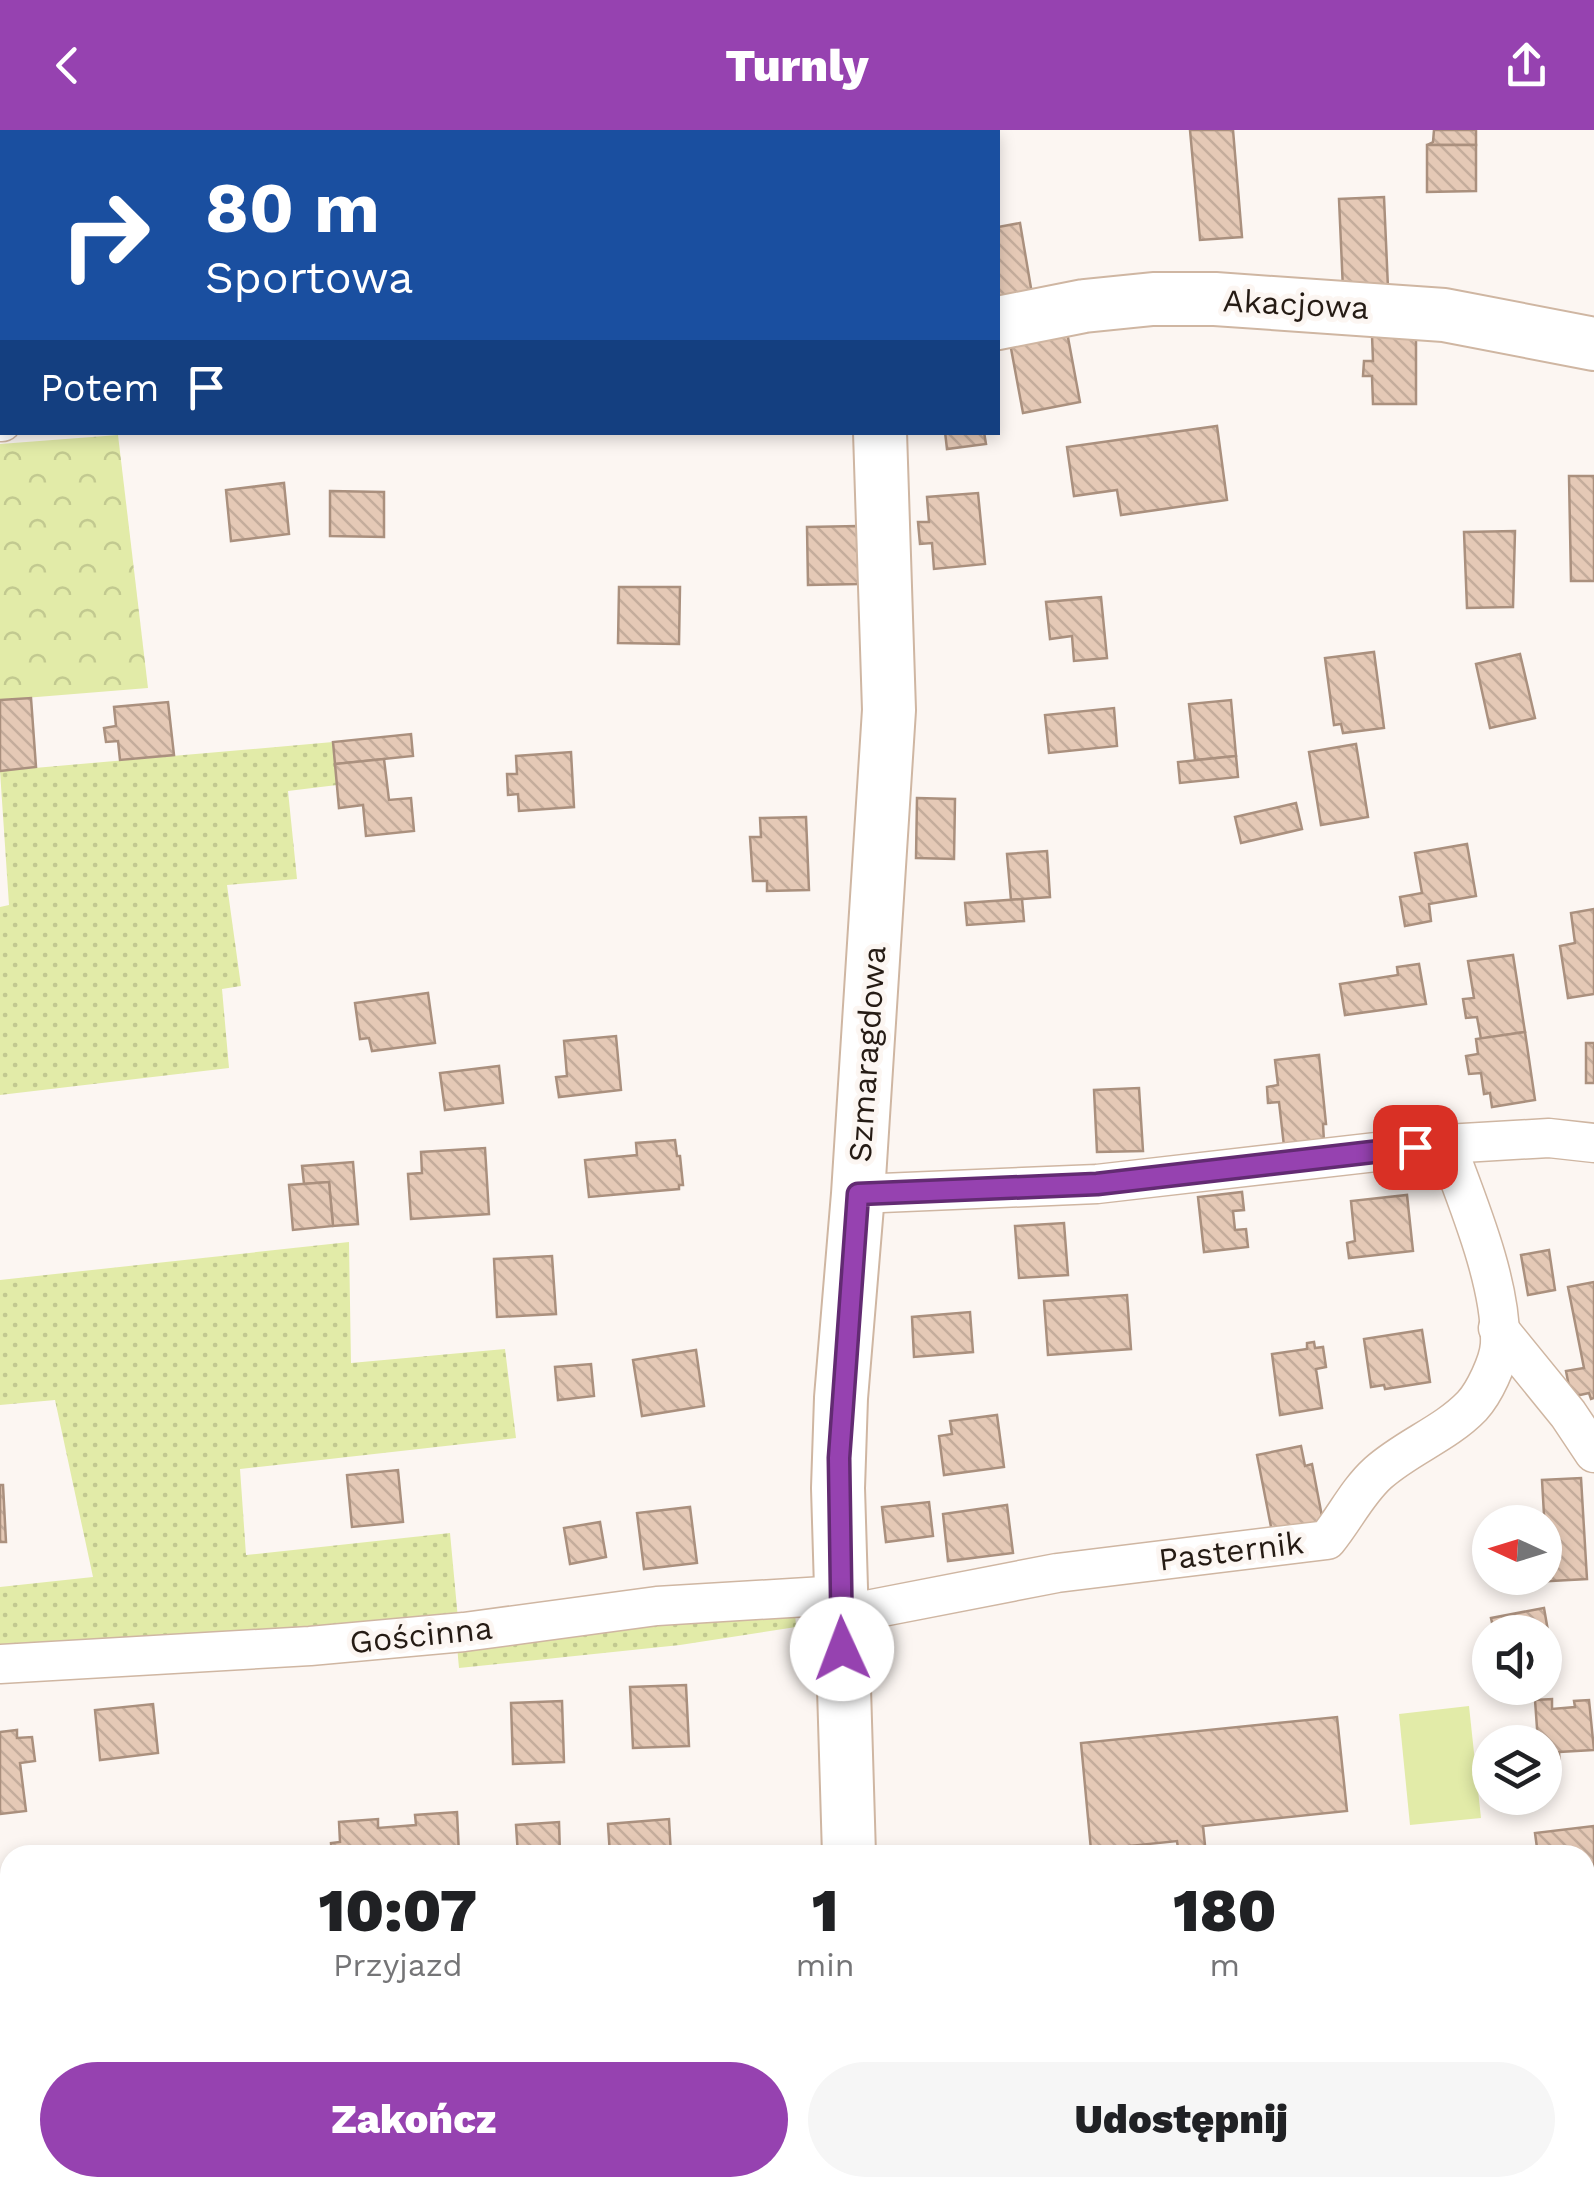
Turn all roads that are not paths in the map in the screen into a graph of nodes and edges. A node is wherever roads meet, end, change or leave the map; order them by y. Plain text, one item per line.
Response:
1 (1000, 323) edge
2 (1594, 344) edge
3 (880, 435) edge
4 (1446, 1144) junction
5 (1594, 1144) edge
6 (858, 1194) junction
7 (1498, 1328) junction
8 (1594, 1452) edge
9 (841, 1605) junction
10 (0, 1664) edge
11 (849, 1845) edge

1 - 2 street, Akacjowa
3 - 6 street, Szmaragdowa
4 - 5 street
4 - 6 street
4 - 7 street, Pasternik
6 - 9 street, Szmaragdowa
7 - 8 street
7 - 9 street, Pasternik
9 - 10 street, Gościnna
9 - 11 street, Szmaragdowa

